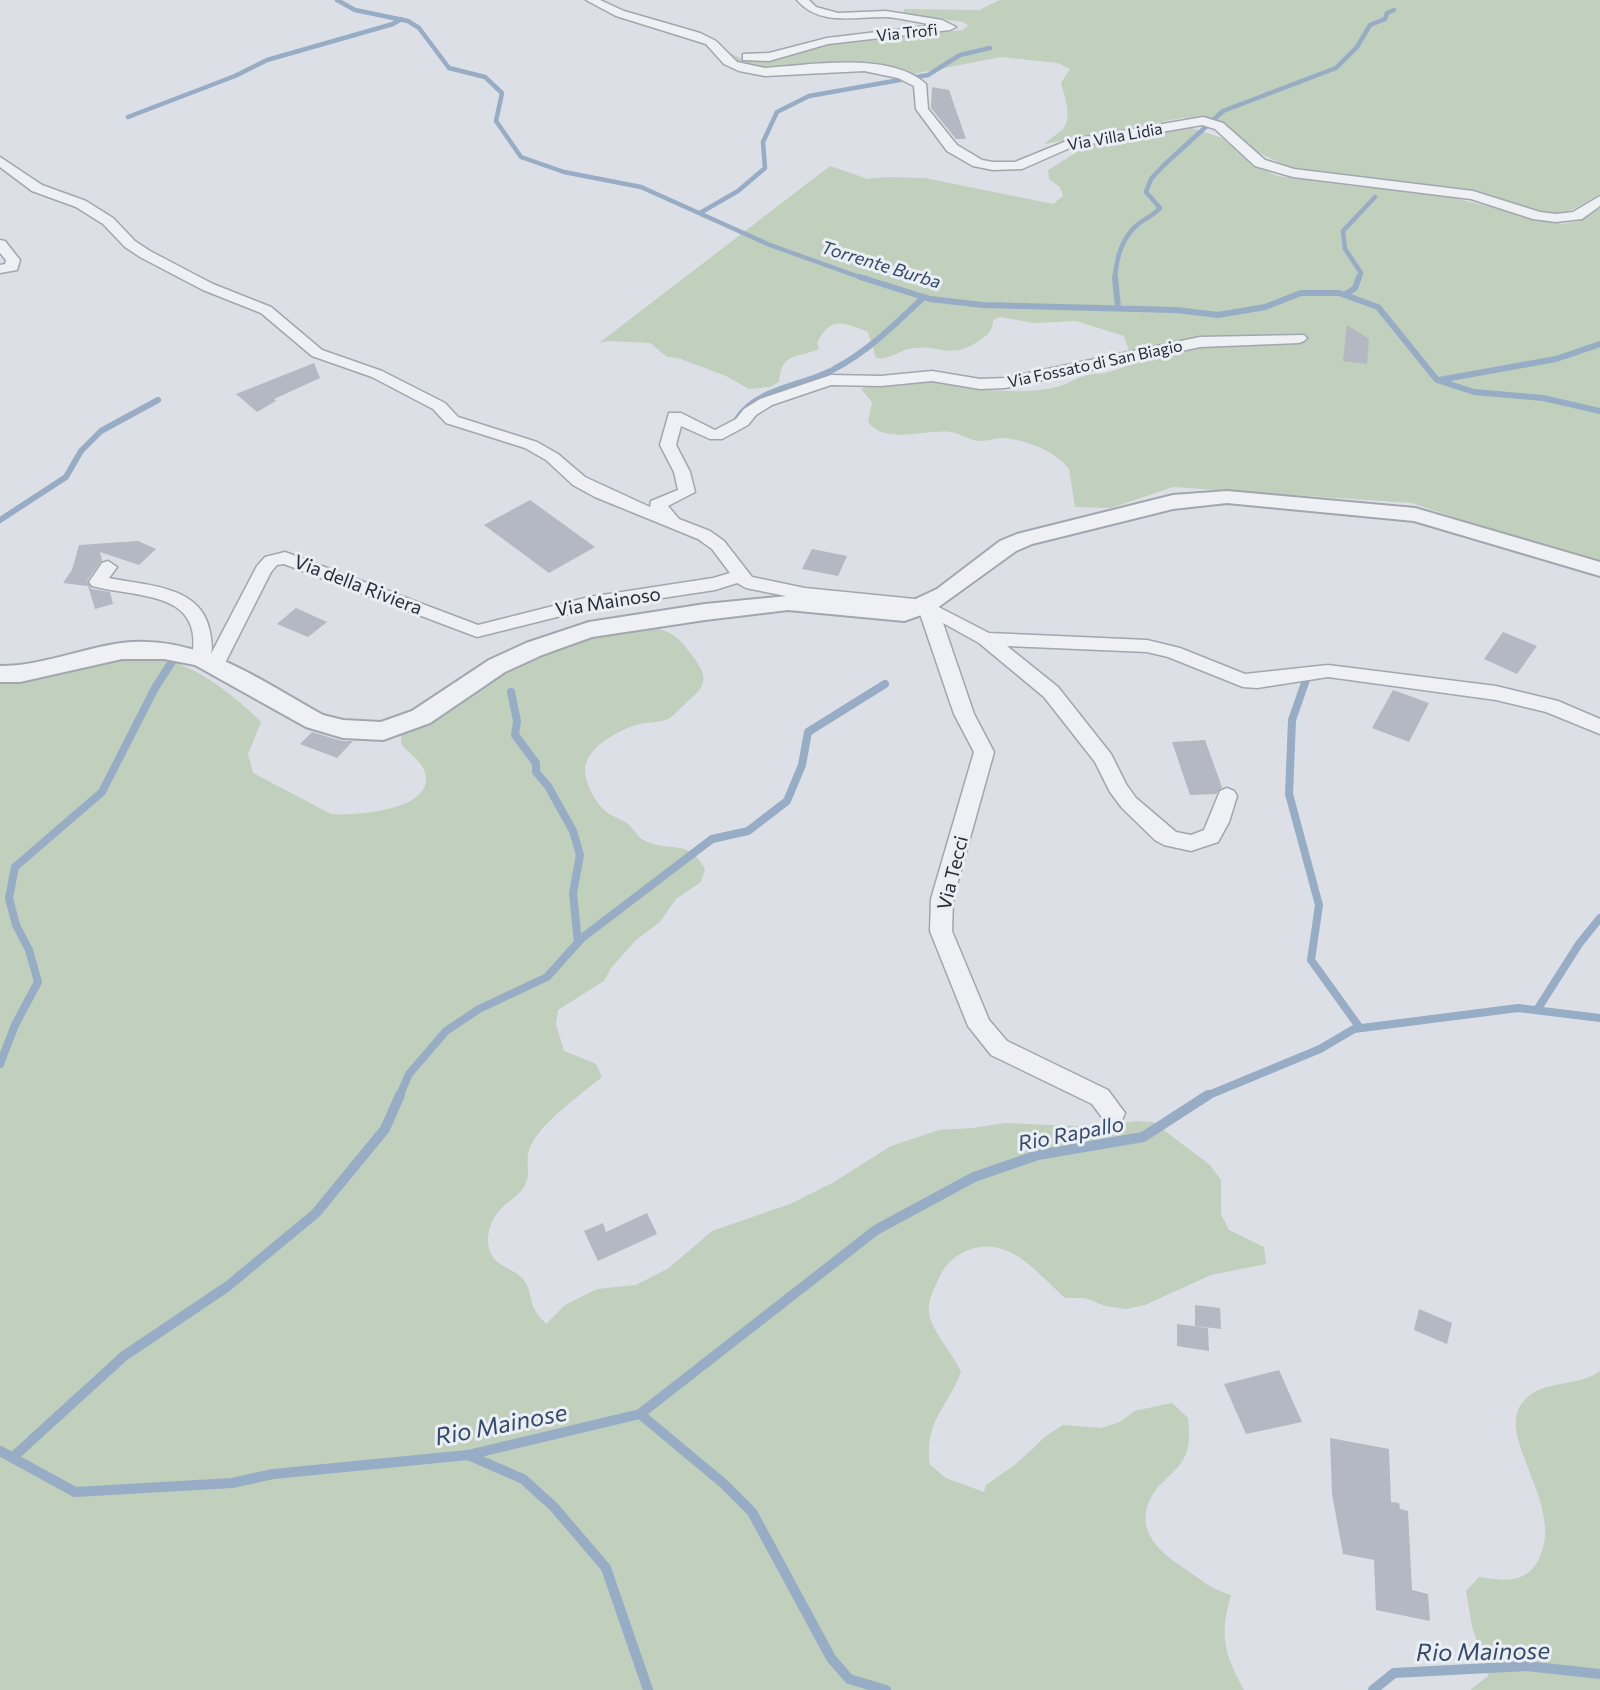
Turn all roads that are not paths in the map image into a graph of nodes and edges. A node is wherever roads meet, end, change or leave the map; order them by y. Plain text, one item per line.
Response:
1 (592, 0) edge
2 (803, 0) edge
3 (712, 43) junction
4 (0, 161) edge
5 (1600, 201) edge
6 (0, 244) edge
7 (0, 270) edge
8 (1299, 338) dead end
9 (675, 523) junction
10 (108, 567) dead end
11 (1600, 569) edge
12 (740, 576) junction
13 (925, 606) junction
14 (477, 631) joint
15 (986, 639) junction
16 (208, 662) junction
17 (0, 674) edge
18 (1600, 727) edge
19 (1227, 796) dead end
20 (1113, 1113) dead end

1 - 3 street, Via Villa Lidia
2 - 3 street, Via Trofi
3 - 5 street, Via Villa Lidia
4 - 9 street
6 - 7 street
8 - 9 street, Via Fossato di San Biagio
9 - 12 street
10 - 16 street
11 - 13 street
12 - 13 street
12 - 14 street, Via Mainoso
13 - 15 street
13 - 16 street
13 - 20 street, Via Tecci
14 - 16 street, Via della Riviera
15 - 18 street
15 - 19 street
16 - 17 street

